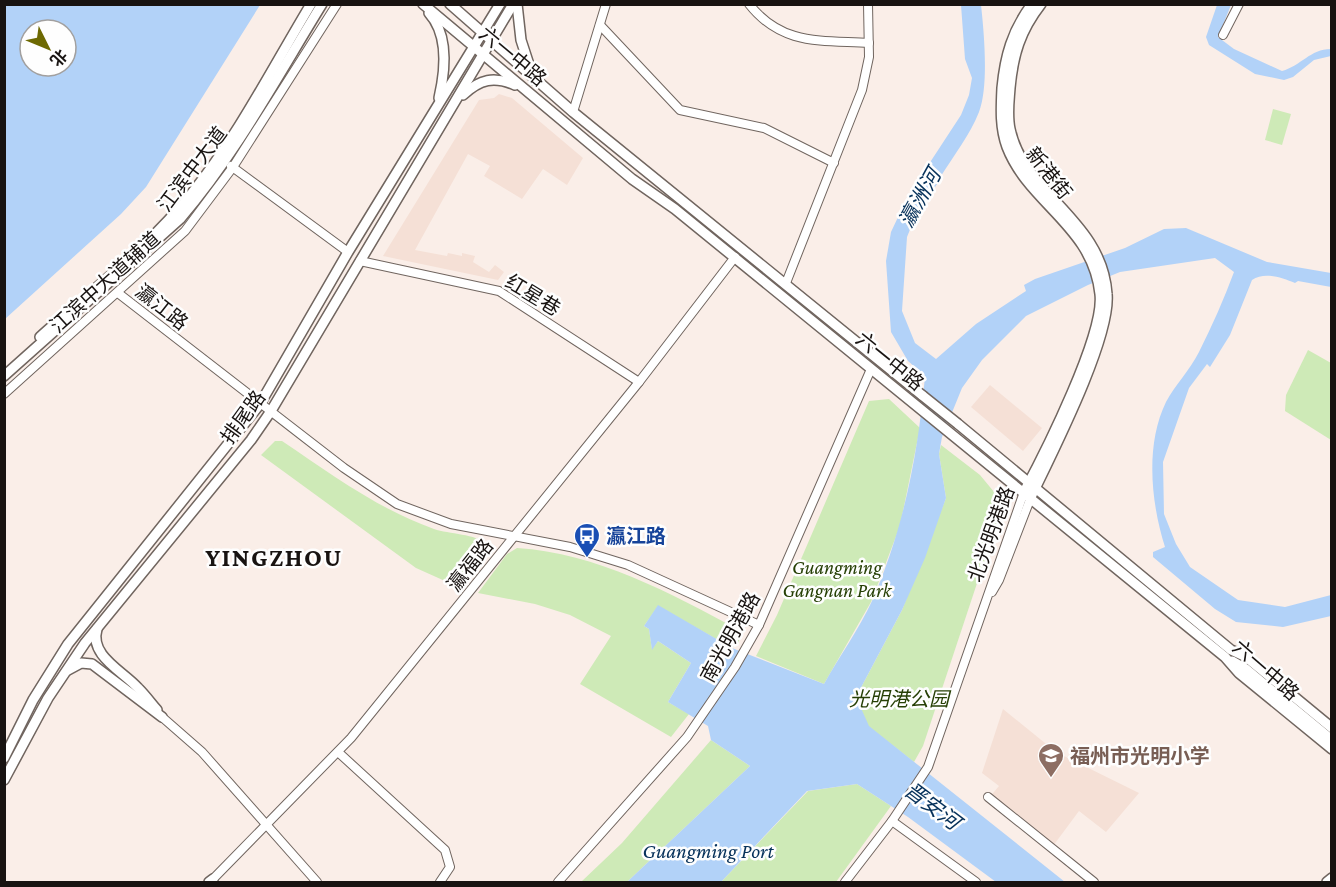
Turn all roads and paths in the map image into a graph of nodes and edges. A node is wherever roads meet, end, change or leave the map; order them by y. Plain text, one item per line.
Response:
1 (311, 4) edge
2 (322, 4) edge
3 (337, 4) edge
4 (423, 4) edge
5 (450, 4) edge
6 (500, 4) edge
7 (515, 4) edge
8 (606, 4) edge
9 (749, 4) edge
10 (868, 4) edge
11 (1032, 4) edge
12 (1041, 4) edge
13 (1239, 4) edge
14 (600, 25) junction
15 (483, 34) junction
16 (1223, 35) dead end
17 (491, 41) junction
18 (869, 43) junction
19 (474, 48) junction
20 (482, 55) junction
21 (534, 80) junction
22 (524, 89) junction
23 (437, 105) junction
24 (448, 112) junction
25 (573, 112) junction
26 (225, 162) junction
27 (834, 163) junction
28 (348, 252) junction
29 (1093, 253) junction
30 (735, 257) junction
31 (360, 261) junction
32 (786, 283) junction
33 (118, 293) junction
34 (4, 368) edge
35 (871, 369) junction
36 (4, 376) edge
37 (639, 382) junction
38 (4, 394) edge
39 (260, 404) junction
40 (271, 411) junction
41 (1029, 490) junction
42 (513, 537) junction
43 (759, 625) junction
44 (97, 628) junction
45 (1228, 653) junction
46 (118, 669) junction
47 (66, 671) junction
48 (110, 677) junction
49 (162, 717) junction
50 (1332, 728) edge
51 (1332, 740) edge
52 (7, 745) edge
53 (1332, 749) edge
54 (338, 752) junction
55 (4, 758) edge
56 (4, 780) edge
57 (988, 797) dead end
58 (892, 822) junction
59 (266, 826) junction
60 (1332, 878) edge
61 (211, 881) edge
62 (317, 882) edge
63 (440, 882) edge
64 (558, 882) edge
65 (845, 882) edge
66 (976, 882) edge
67 (1094, 882) edge
68 (1328, 882) edge

1 - 26 main road, 江滨中大道
2 - 26 main road, 江滨中大道
3 - 26 street, 江滨中大道辅道
4 - 19 main road, 六一中路
4 - 23 main road
5 - 15 main road, 六一中路
6 - 15 main road, 排尾路
7 - 17 main road, 排尾路
7 - 21 main road
8 - 14 street
9 - 18 street
10 - 18 street
11 - 29 main road, 新港街
12 - 29 main road, 新港街
13 - 16 street
14 - 25 street
14 - 27 street
15 - 17 main road, 六一中路
15 - 19 main road, 排尾路
17 - 20 main road, 排尾路
17 - 21 main road, 六一中路
18 - 27 street
19 - 20 main road, 六一中路
19 - 23 main road, 排尾路
20 - 22 main road, 六一中路
20 - 24 main road, 排尾路
21 - 25 main road, 六一中路
22 - 24 main road
22 - 30 main road, 六一中路
23 - 28 main road, 排尾路
24 - 31 main road, 排尾路
25 - 32 main road, 六一中路
26 - 28 street
26 - 33 street, 江滨中大道辅道
26 - 34 main road, 江滨中大道
26 - 36 main road, 江滨中大道
27 - 32 street
28 - 39 main road, 排尾路
29 - 41 main road
30 - 35 main road, 六一中路
30 - 37 street, 瀛福路
31 - 37 street, 红星巷
31 - 40 main road, 排尾路
32 - 41 main road, 六一中路, bridge
33 - 38 street, 江滨中大道辅道
33 - 39 street, 瀛江路
35 - 41 main road, 六一中路
35 - 43 street, 南光明港路
37 - 42 street, 瀛福路
39 - 40 street, 瀛江路
39 - 52 main road, 排尾路
40 - 42 street, 瀛江路
40 - 44 main road, 排尾路
41 - 45 main road, 六一中路
41 - 58 street, 北光明港路
42 - 43 street, 瀛江路
42 - 54 street, 瀛福路
43 - 64 street, 南光明港路
44 - 46 main road
44 - 47 main road, 排尾路
45 - 50 main road, 六一中路
45 - 51 main road
45 - 53 main road, 六一中路
46 - 48 main road
46 - 49 main road
47 - 48 main road
47 - 56 main road, 排尾路
48 - 49 main road
49 - 59 street
52 - 55 main road, 排尾路
54 - 59 street, 瀛福路
54 - 63 street
57 - 67 street
58 - 65 street, 北光明港路
58 - 66 street
59 - 61 street, 瀛福路
59 - 62 street
60 - 68 main road

